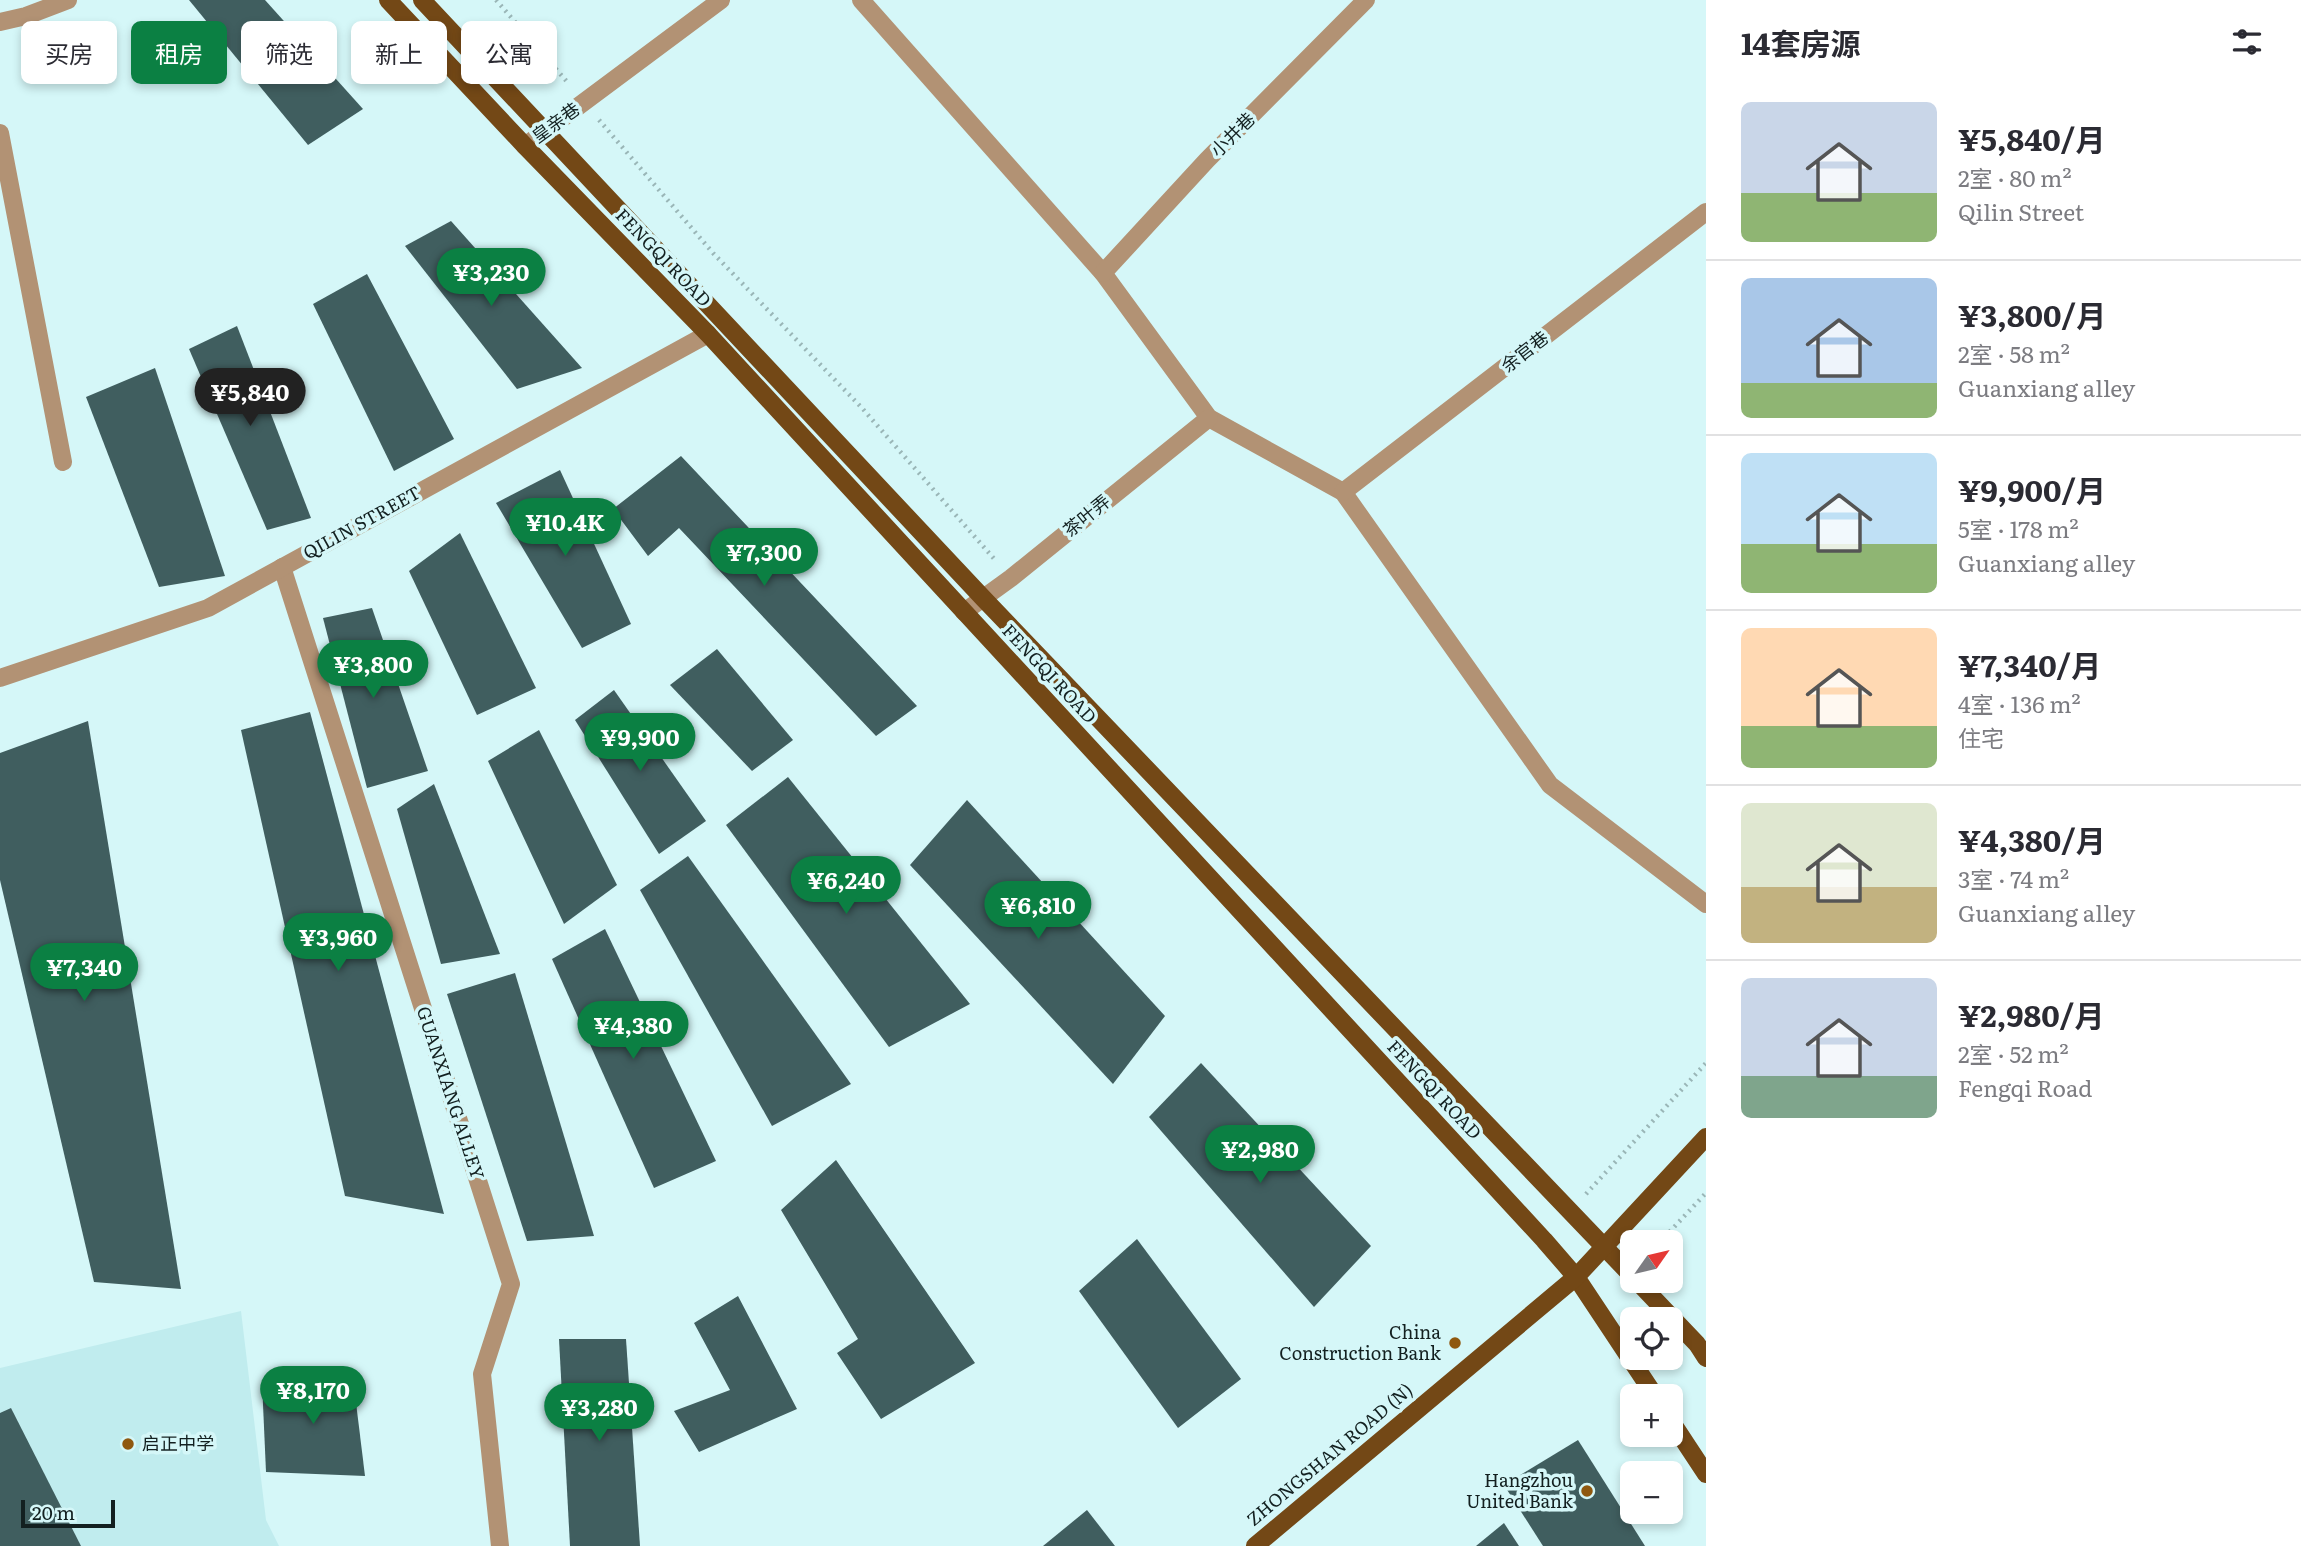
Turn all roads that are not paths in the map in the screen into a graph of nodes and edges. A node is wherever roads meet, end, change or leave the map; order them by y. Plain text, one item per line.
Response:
1 (68, 0) edge
2 (388, 0) edge
3 (422, 0) edge
4 (721, 0) edge
5 (861, 0) edge
6 (1366, 0) edge
7 (0, 22) edge
8 (544, 132) junction
9 (0, 133) edge
10 (525, 146) junction
11 (1706, 212) edge
12 (1103, 273) junction
13 (708, 334) junction
14 (1209, 418) junction
15 (63, 462) dead end
16 (1343, 492) junction
17 (282, 567) junction
18 (983, 598) junction
19 (964, 612) junction
20 (0, 678) edge
21 (1706, 904) edge
22 (1706, 1137) edge
23 (1604, 1247) junction
24 (1620, 1264) edge
25 (1576, 1277) junction
26 (1648, 1293) edge
27 (1706, 1358) edge
28 (1647, 1384) edge
29 (1683, 1439) edge
30 (1706, 1474) edge
31 (500, 1546) edge
32 (1255, 1546) edge

1 - 7 street
2 - 10 main road, FENGQI ROAD
3 - 8 main road
4 - 8 street, 皇亲巷
5 - 12 street
6 - 12 street, 小井巷
8 - 10 street, 皇亲巷
8 - 18 main road
9 - 15 street
10 - 13 main road, FENGQI ROAD
11 - 16 street, 余官巷
12 - 14 street
13 - 17 street, QILIN STREET
13 - 19 main road, FENGQI ROAD
14 - 16 street
14 - 18 street, 茶叶弄
16 - 21 street
17 - 20 street, QILIN STREET
17 - 31 street, GUANXIANG ALLEY
18 - 19 street, 茶叶弄
18 - 23 main road
19 - 25 main road, FENGQI ROAD
22 - 23 main road, ZHONGSHAN ROAD (N)
23 - 24 main road
23 - 25 main road, ZHONGSHAN ROAD (N)
25 - 28 main road, FENGQI ROAD
25 - 32 main road, ZHONGSHAN ROAD (N)
26 - 27 main road
29 - 30 main road

